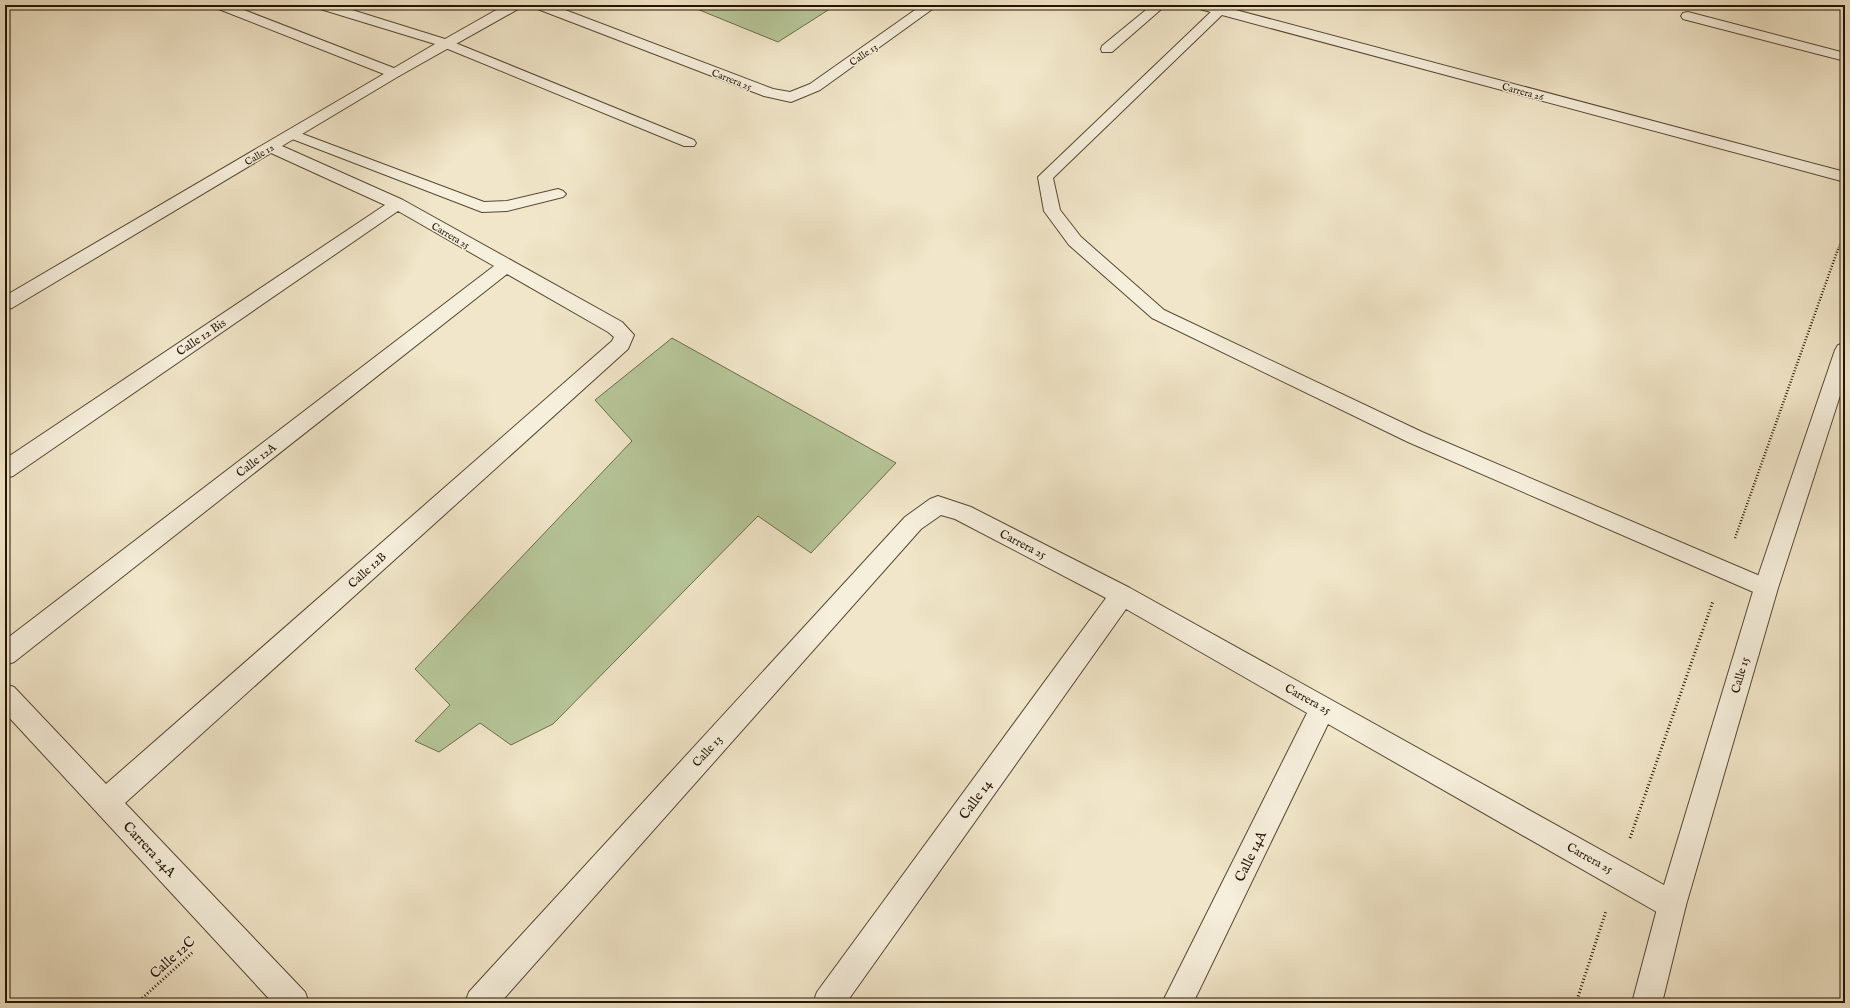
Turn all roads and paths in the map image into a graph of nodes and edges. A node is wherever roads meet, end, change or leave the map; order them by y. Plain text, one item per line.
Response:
1 (220, 5) edge
2 (322, 5) edge
3 (514, 5) edge
4 (540, 5) edge
5 (931, 5) edge
6 (1160, 5) edge
7 (1202, 5) edge
8 (1220, 10) junction
9 (1688, 16) dead end
10 (448, 44) junction
11 (1107, 49) dead end
12 (1845, 57) edge
13 (394, 73) junction
14 (791, 97) joint
15 (292, 134) junction
16 (688, 143) dead end
17 (271, 147) junction
18 (1845, 177) edge
19 (558, 194) dead end
20 (397, 204) junction
21 (1845, 230) edge
22 (506, 266) junction
23 (5, 304) edge
24 (624, 335) joint
25 (1845, 350) edge
26 (5, 470) edge
27 (938, 505) joint
28 (1724, 570) junction
29 (1766, 588) junction
30 (1122, 595) junction
31 (5, 654) edge
32 (5, 695) edge
33 (1323, 708) junction
34 (106, 802) junction
35 (1618, 874) junction
36 (1672, 905) junction
37 (222, 926) junction
38 (137, 1003) edge
39 (294, 1003) edge
40 (480, 1003) edge
41 (828, 1003) edge
42 (1177, 1003) edge
43 (1576, 1003) edge
44 (1646, 1003) edge

1 - 13 lane
2 - 10 street
3 - 10 street, Calle 12
4 - 14 street, Carrera 25
5 - 14 street, Calle 13
6 - 11 lane
7 - 8 street, Carrera 26
8 - 18 street, Carrera 26
8 - 28 lane
9 - 12 street
10 - 13 street, Calle 12
10 - 16 lane
13 - 15 street, Calle 12
15 - 17 street, Calle 12
15 - 19 lane
17 - 20 street, Carrera 25
17 - 23 street, Calle 12
20 - 22 street, Carrera 25
20 - 26 street, Calle 12 Bis
21 - 28 path
22 - 24 street, Carrera 25
22 - 31 street, Calle 12A
24 - 34 street, Calle 12B
25 - 29 street, Calle 15
27 - 30 street, Carrera 25
27 - 40 street, Calle 13
28 - 29 lane
28 - 35 path
29 - 36 street, Calle 15
30 - 33 street, Carrera 25
30 - 41 street, Calle 14
32 - 34 street, Carrera 24A
33 - 35 street, Carrera 25
33 - 42 street, Calle 14A
34 - 37 street, Carrera 24A
35 - 36 street, Carrera 25
35 - 43 path
36 - 44 street, Calle 15
37 - 38 path, Calle 12C
37 - 39 street, Carrera 24A

